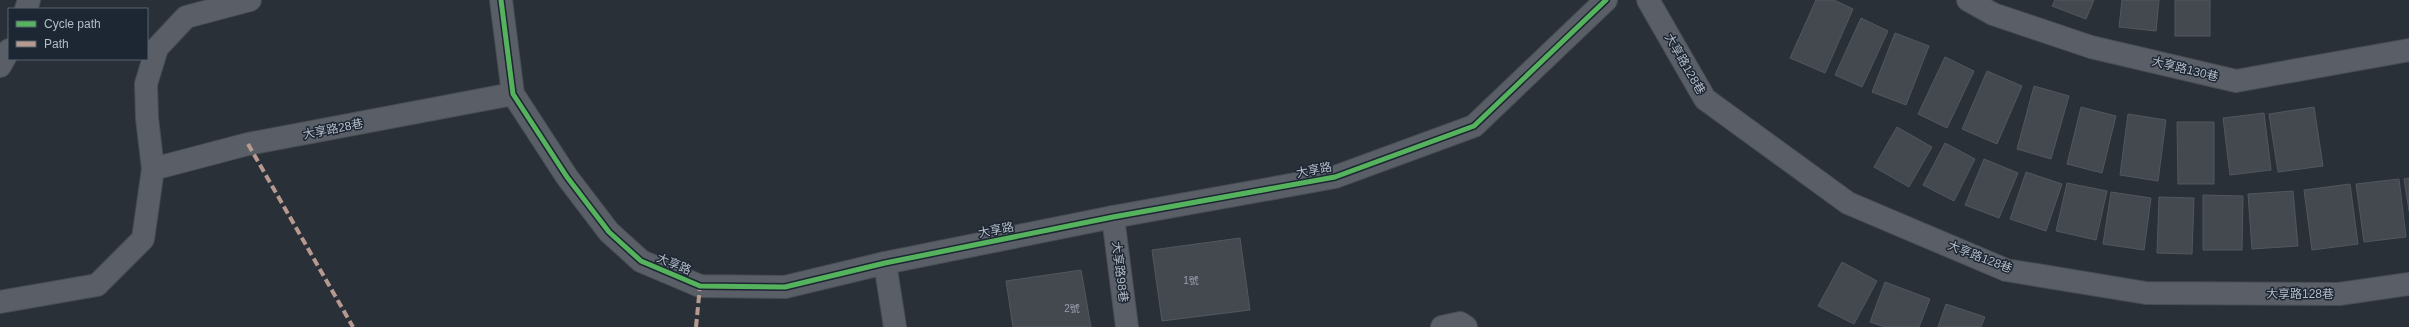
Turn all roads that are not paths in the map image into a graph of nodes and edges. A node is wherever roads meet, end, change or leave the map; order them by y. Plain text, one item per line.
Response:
1 (501, 0) edge
2 (1606, 0) edge
3 (1648, 0) edge
4 (1968, 0) edge
5 (238, 2) edge
6 (2409, 50) edge
7 (8, 52) edge
8 (0, 66) edge
9 (513, 94) junction
10 (153, 169) junction
11 (1113, 217) junction
12 (885, 263) junction
13 (2409, 284) edge
14 (0, 302) edge
15 (895, 327) edge
16 (1127, 327) edge
17 (1442, 327) edge
18 (1466, 327) edge

1 - 9 street, 大享路
2 - 11 street, 大享路
3 - 13 street, 大享路128巷
4 - 6 street, 大享路130巷
5 - 10 street
7 - 8 street
9 - 10 street, 大享路28巷
9 - 12 street, 大享路
10 - 14 street
11 - 12 street, 大享路
11 - 16 street, 大享路98巷
12 - 15 street
17 - 18 street

